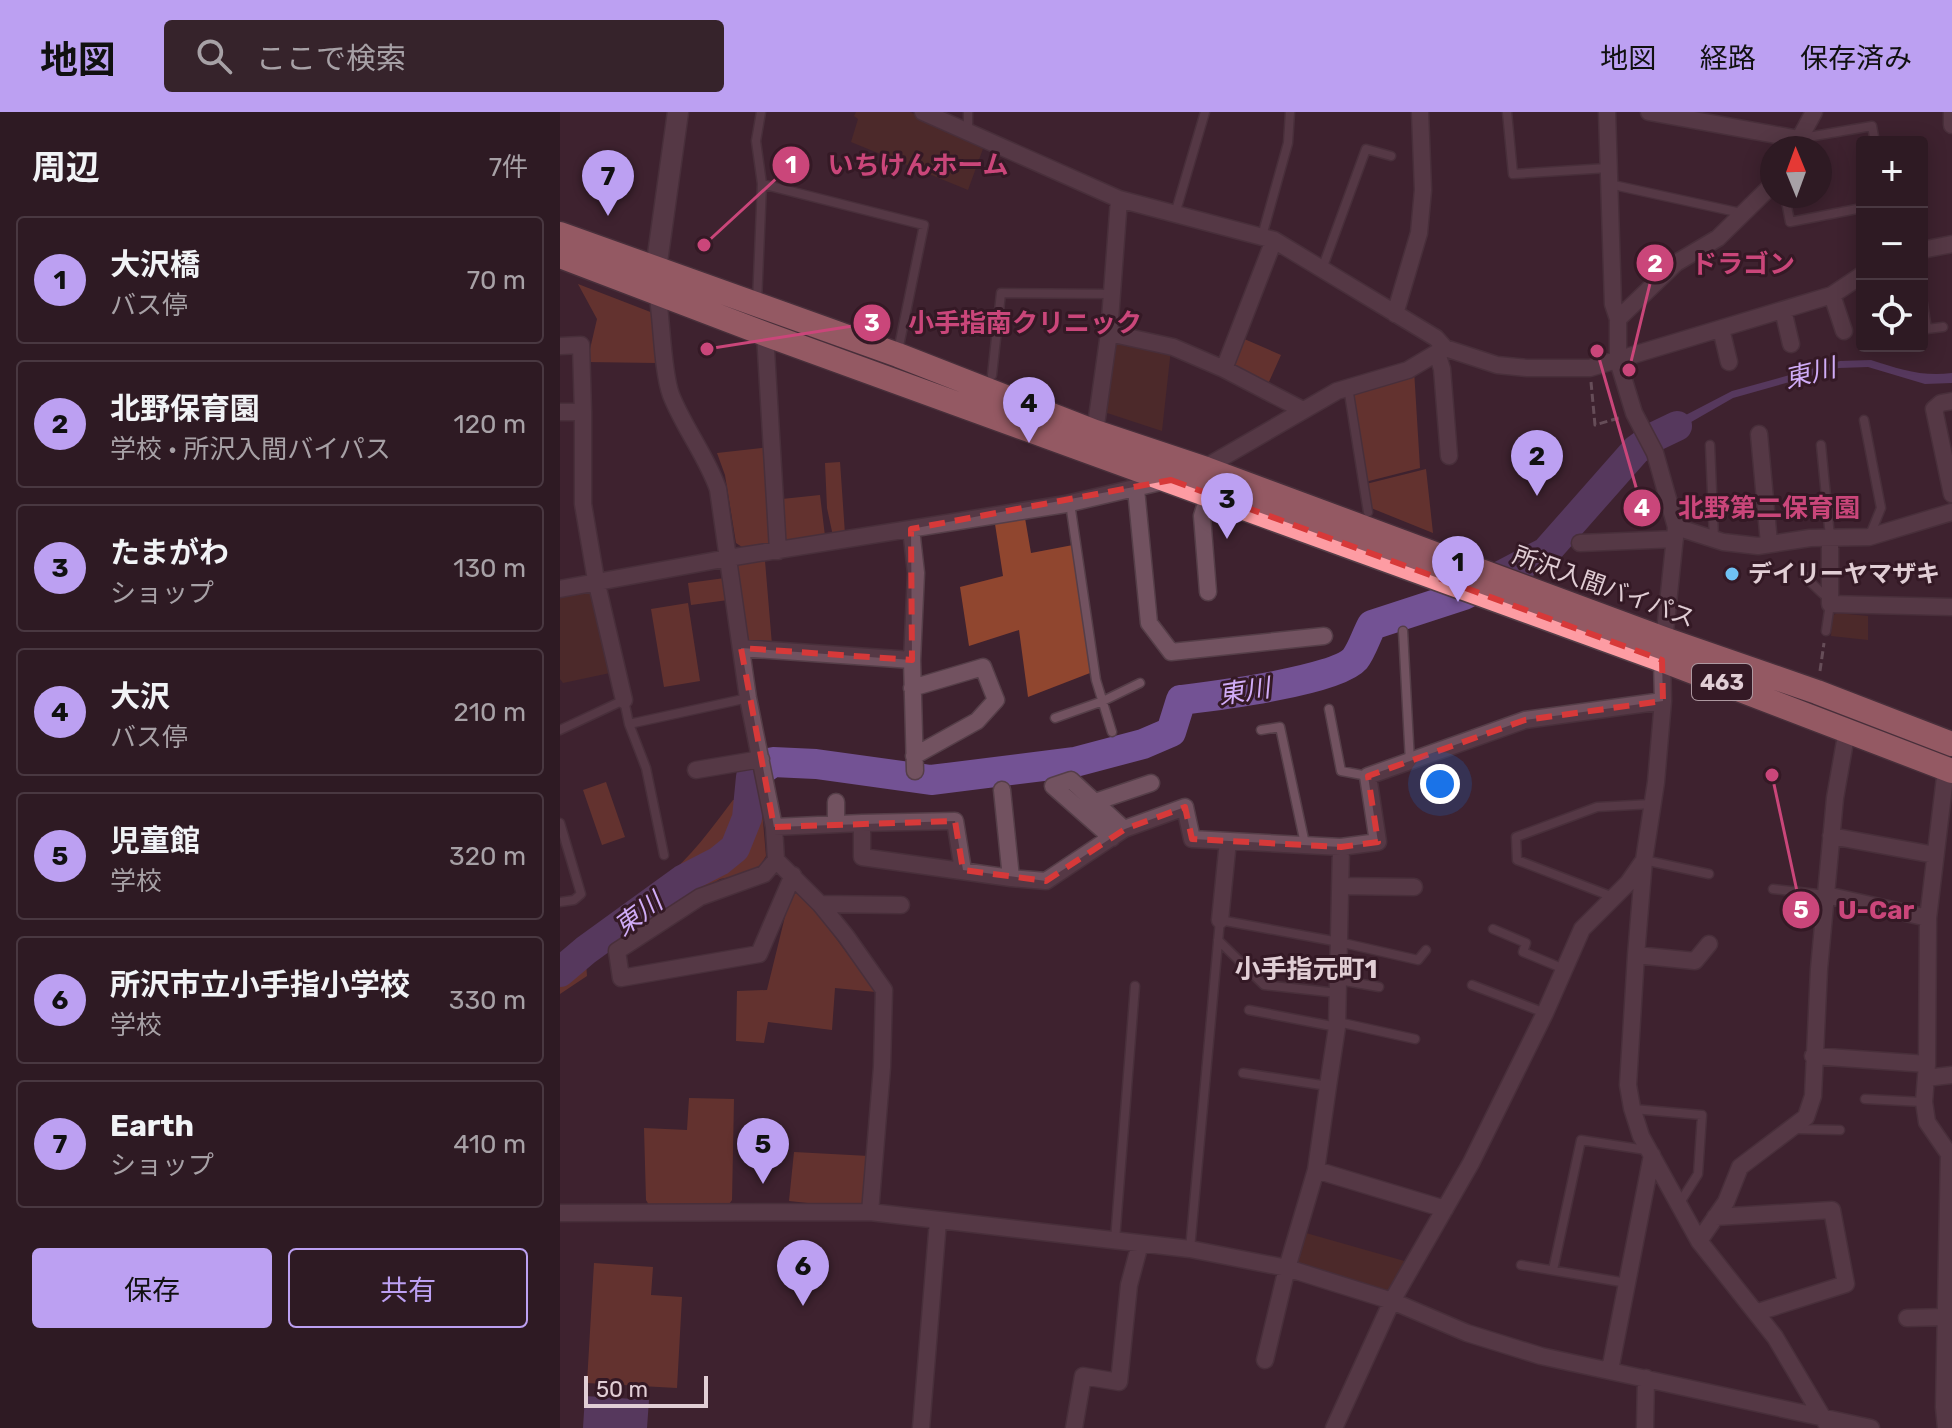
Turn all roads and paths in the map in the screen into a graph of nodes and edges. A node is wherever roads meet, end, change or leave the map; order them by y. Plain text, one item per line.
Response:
1 (678, 112) edge
2 (761, 112) edge
3 (923, 112) edge
4 (968, 112) edge
5 (1205, 112) edge
6 (1290, 112) edge
7 (1420, 112) edge
8 (1507, 112) edge
9 (1607, 112) edge
10 (1649, 112) edge
11 (1814, 112) edge
12 (1952, 112) edge
13 (1952, 125) edge
14 (968, 133) junction
15 (1763, 136) edge
16 (1800, 136) edge
17 (1827, 136) edge
18 (1874, 136) edge
19 (1391, 156) dead end
20 (1608, 176) junction
21 (762, 184) junction
22 (1760, 197) edge
23 (1119, 199) junction
24 (1787, 208) edge
25 (1856, 209) edge
26 (1175, 214) junction
27 (1743, 214) junction
28 (560, 234) edge
29 (1268, 238) junction
30 (1952, 244) edge
31 (1928, 249) edge
32 (560, 256) edge
33 (1322, 270) junction
34 (1856, 279) edge
35 (656, 280) junction
36 (1112, 294) junction
37 (1832, 295) junction
38 (757, 304) junction
39 (1783, 310) junction
40 (1395, 314) junction
41 (1618, 319) junction
42 (1943, 327) dead end
43 (1721, 329) junction
44 (1928, 329) edge
45 (1844, 331) dead end
46 (1109, 333) junction
47 (765, 334) junction
48 (1791, 344) dead end
49 (560, 346) edge
50 (1441, 350) junction
51 (898, 355) junction
52 (1618, 361) junction
53 (1729, 362) dead end
54 (1590, 368) junction
55 (1224, 369) junction
56 (992, 375) dead end
57 (1348, 387) junction
58 (1952, 401) edge
59 (1301, 409) junction
60 (560, 412) edge
61 (583, 412) junction
62 (1634, 413) junction
63 (1864, 420) dead end
64 (1095, 432) junction
65 (1759, 434) dead end
66 (1710, 445) dead end
67 (1821, 445) dead end
68 (1449, 456) dead end
69 (1171, 480) junction
70 (1207, 482) junction
71 (1136, 489) junction
72 (1952, 494) edge
73 (1070, 503) junction
74 (1368, 512) dead end
75 (1952, 512) edge
76 (911, 529) junction
77 (1676, 533) junction
78 (1830, 537) junction
79 (1869, 537) junction
80 (1714, 539) junction
81 (1580, 543) dead end
82 (1769, 543) junction
83 (778, 551) junction
84 (728, 558) junction
85 (1804, 576) dead end
86 (596, 580) junction
87 (560, 589) edge
88 (1208, 592) dead end
89 (1830, 600) junction
90 (1952, 607) edge
91 (1403, 631) dead end
92 (1826, 631) joint
93 (1324, 636) dead end
94 (741, 648) junction
95 (1663, 650) junction
96 (912, 660) junction
97 (1819, 679) dead end
98 (1140, 683) dead end
99 (912, 688) junction
100 (748, 698) junction
101 (624, 700) junction
102 (1103, 701) junction
103 (1663, 701) junction
104 (1329, 709) dead end
105 (1055, 718) dead end
106 (629, 724) junction
107 (560, 730) edge
108 (1261, 730) dead end
109 (1847, 730) junction
110 (1112, 732) dead end
111 (1952, 744) edge
112 (1410, 763) junction
113 (762, 767) junction
114 (696, 770) dead end
115 (1949, 770) edge
116 (1368, 776) junction
117 (1151, 783) dead end
118 (1002, 790) dead end
119 (836, 802) dead end
120 (1095, 802) junction
121 (1652, 804) junction
122 (560, 823) edge
123 (862, 823) junction
124 (836, 824) junction
125 (774, 827) junction
126 (1118, 834) junction
127 (1831, 836) junction
128 (1228, 841) junction
129 (1305, 845) junction
130 (1341, 847) junction
131 (664, 855) dead end
132 (1935, 855) junction
133 (776, 860) junction
134 (1644, 860) junction
135 (963, 870) junction
136 (1709, 874) dead end
137 (793, 875) junction
138 (1011, 878) junction
139 (1340, 886) junction
140 (1414, 887) dead end
141 (1773, 889) dead end
142 (1826, 895) junction
143 (1614, 897) junction
144 (560, 902) edge
145 (820, 904) junction
146 (901, 905) dead end
147 (1928, 918) junction
148 (1220, 920) junction
149 (1493, 929) dead end
150 (1218, 940) junction
151 (1339, 942) junction
152 (1709, 944) dead end
153 (1426, 950) dead end
154 (1636, 955) junction
155 (1564, 969) junction
156 (1472, 985) dead end
157 (1135, 986) dead end
158 (1338, 986) junction
159 (1379, 987) dead end
160 (1249, 1010) dead end
161 (1545, 1013) junction
162 (1337, 1025) junction
163 (1415, 1039) dead end
164 (1813, 1056) junction
165 (1927, 1071) junction
166 (1243, 1073) dead end
167 (1952, 1075) edge
168 (1328, 1086) junction
169 (1865, 1099) dead end
170 (1924, 1102) junction
171 (1632, 1108) junction
172 (1790, 1128) junction
173 (1840, 1130) dead end
174 (1946, 1141) edge
175 (1650, 1153) junction
176 (1316, 1170) junction
177 (1679, 1204) junction
178 (1445, 1209) junction
179 (870, 1212) junction
180 (560, 1213) edge
181 (1715, 1217) junction
182 (938, 1221) junction
183 (1115, 1241) junction
184 (1699, 1241) junction
185 (1140, 1244) junction
186 (1190, 1249) junction
187 (1950, 1262) edge
188 (1521, 1265) dead end
189 (1287, 1268) junction
190 (1553, 1270) junction
191 (1627, 1283) junction
192 (1392, 1301) junction
193 (1758, 1312) junction
194 (1946, 1317) junction
195 (1907, 1318) dead end
196 (1265, 1360) dead end
197 (1610, 1370) junction
198 (1646, 1378) junction
199 (1826, 1422) edge
200 (921, 1428) edge
201 (1074, 1428) edge
202 (1334, 1428) edge
203 (1645, 1428) edge
204 (1871, 1428) edge
205 (1946, 1428) edge

1 - 35 street
2 - 21 lane
3 - 14 street
4 - 14 lane
5 - 26 lane
6 - 29 lane
7 - 40 street
8 - 20 lane
9 - 20 street
10 - 15 street
11 - 16 street
12 - 13 street
14 - 23 street
17 - 18 lane
19 - 33 lane
20 - 27 lane
20 - 41 street
21 - 38 lane
21 - 51 lane
22 - 27 street
23 - 26 street
23 - 36 street
24 - 25 lane
26 - 29 street
27 - 41 street
28 - 35 highway, 所沢入間バイパス / 463
29 - 33 street
29 - 55 street
30 - 31 street
32 - 35 highway, 所沢入間バイパス / 463
33 - 40 street
34 - 37 street
35 - 38 highway, 所沢入間バイパス / 463
35 - 47 highway, 所沢入間バイパス / 463
35 - 84 street
36 - 46 street
36 - 56 lane
37 - 39 street
37 - 45 street
38 - 51 highway, 所沢入間バイパス / 463
39 - 43 street
39 - 48 street
40 - 50 street
41 - 52 street
42 - 44 lane
43 - 52 street
43 - 53 street
46 - 55 street
46 - 64 street
47 - 69 highway, 所沢入間バイパス / 463
47 - 83 street
49 - 61 street
50 - 54 street
50 - 57 street
50 - 68 street
51 - 64 highway, 所沢入間バイパス / 463
52 - 54 street
52 - 62 street
54 - 62 path
55 - 59 street
57 - 59 street
57 - 74 lane
58 - 72 street
59 - 70 street
60 - 61 street
61 - 86 street
62 - 77 street
63 - 79 lane
64 - 70 highway, 所沢入間バイパス / 463
65 - 82 street
66 - 80 lane
67 - 78 lane
69 - 70 highway, 所沢入間バイパス / 463
69 - 71 street
70 - 88 street
70 - 95 highway, 所沢入間バイパス / 463
70 - 95 highway, 所沢入間バイパス / 463
71 - 73 street
71 - 93 street
73 - 76 street
73 - 102 lane
75 - 79 street
76 - 83 street
76 - 96 street
77 - 80 street
77 - 81 street
77 - 95 street
78 - 79 street
78 - 82 street
78 - 89 street
80 - 82 street
83 - 84 street
84 - 86 street
84 - 94 street
85 - 89 lane
86 - 87 street
86 - 101 street
89 - 90 street
89 - 92 lane
91 - 112 lane
92 - 97 path
94 - 96 street
94 - 100 street
95 - 103 street
95 - 109 highway, 所沢入間バイパス / 463
95 - 111 highway, 所沢入間バイパス / 463
96 - 99 street
98 - 102 lane
99 - 99 street
100 - 106 lane
100 - 113 street
101 - 106 lane
101 - 107 lane
102 - 105 lane
102 - 110 lane
103 - 112 street
103 - 121 street
104 - 116 lane
106 - 131 lane
108 - 129 lane
109 - 115 highway, 所沢入間バイパス / 463
109 - 127 street
112 - 116 street
113 - 114 street
113 - 125 street
115 - 132 street
116 - 130 street
117 - 120 street
118 - 138 street
119 - 124 street
120 - 126 street
120 - 126 street
121 - 134 street
121 - 143 lane
122 - 144 lane
123 - 124 street
123 - 135 street
123 - 135 street
124 - 125 street
125 - 133 street
126 - 128 street
126 - 138 street
127 - 132 street
127 - 142 street
128 - 129 street
128 - 148 street
129 - 130 street
130 - 139 street
132 - 147 street
133 - 137 street
133 - 137 street
134 - 136 lane
134 - 143 street
134 - 154 street
135 - 138 street
137 - 145 street
139 - 140 street
139 - 151 street
141 - 142 lane
142 - 147 street
142 - 164 street
143 - 155 street
145 - 146 street
145 - 179 street
147 - 165 street
148 - 150 lane
148 - 151 lane
149 - 155 lane
150 - 158 lane
150 - 186 lane
151 - 153 lane
151 - 158 street
152 - 154 street
154 - 171 street
155 - 161 street
156 - 161 lane
157 - 183 lane
158 - 159 lane
158 - 162 street
160 - 162 lane
161 - 178 street
162 - 163 lane
162 - 168 street
164 - 165 street
164 - 172 street
165 - 167 street
165 - 170 street
166 - 168 lane
168 - 176 street
169 - 170 lane
170 - 174 street
171 - 175 street
171 - 177 lane
172 - 173 lane
172 - 181 street
174 - 187 street
175 - 177 street
175 - 190 lane
175 - 191 street
176 - 178 street
176 - 189 street
177 - 184 street
178 - 192 street
179 - 180 street
179 - 182 street
181 - 184 street
181 - 193 street
182 - 183 street
182 - 200 street
183 - 185 street
184 - 193 street
185 - 186 street
185 - 201 street
186 - 189 street
187 - 194 street
188 - 190 lane
189 - 192 street
189 - 196 street
190 - 191 lane
191 - 197 street
192 - 197 street
192 - 202 street
193 - 199 street
194 - 195 street
194 - 205 street
197 - 198 street
198 - 199 street
198 - 203 street
199 - 204 street

